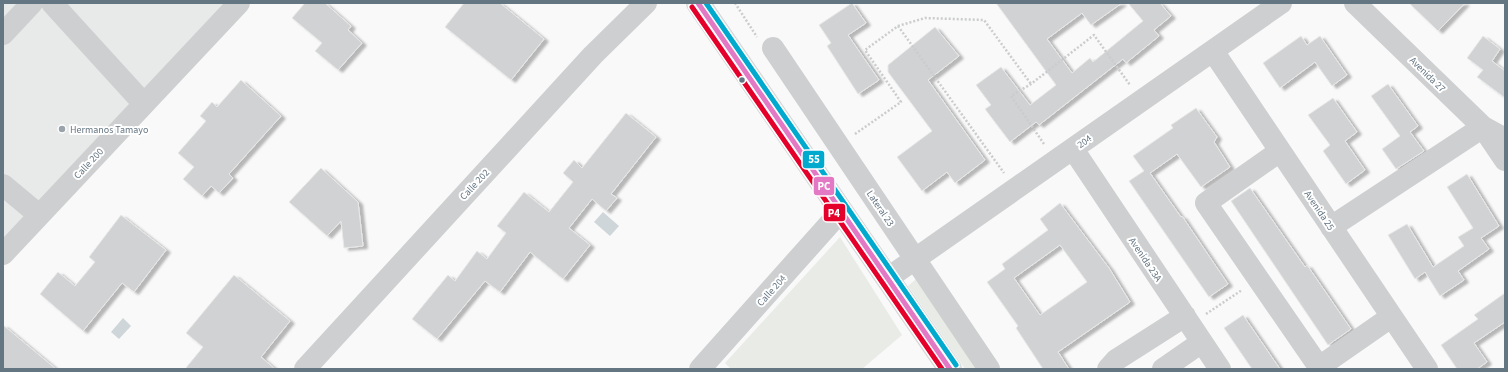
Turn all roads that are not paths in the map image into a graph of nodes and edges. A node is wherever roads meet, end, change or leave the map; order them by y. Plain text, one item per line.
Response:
1 (32, 3) edge
2 (52, 3) edge
3 (239, 3) edge
4 (646, 3) edge
5 (698, 3) edge
6 (1281, 3) edge
7 (1355, 3) edge
8 (3, 34) edge
9 (773, 48) dead end
10 (1213, 51) junction
11 (144, 104) junction
12 (1483, 127) junction
13 (1505, 139) edge
14 (1280, 152) junction
15 (1064, 155) junction
16 (1505, 160) edge
17 (3, 185) edge
18 (841, 211) junction
19 (39, 215) junction
20 (1330, 227) junction
21 (3, 254) edge
22 (916, 259) junction
23 (888, 278) junction
24 (1391, 317) junction
25 (1188, 320) junction
26 (1202, 342) junction
27 (305, 369) edge
28 (700, 369) edge
29 (950, 369) edge
30 (989, 369) edge
31 (1108, 369) edge
32 (1164, 369) edge
33 (1220, 369) edge
34 (1427, 369) edge

1 - 8 street
2 - 11 street
3 - 11 street, Calle 200
4 - 27 street, Calle 202
5 - 18 main road
6 - 10 street, 204
7 - 12 street, Avenida 27
9 - 22 street, Lateral 23
10 - 14 street, Avenida 25
10 - 15 street, 204
11 - 19 street, Calle 200
12 - 13 street, Avenida 27
12 - 16 street
12 - 20 street
14 - 20 street, Avenida 25
14 - 24 street
15 - 22 street, 204
15 - 25 street, Avenida 23A
17 - 19 street
18 - 23 main road
18 - 28 street, Calle 204
19 - 21 street, Calle 200
20 - 24 street, Avenida 25
22 - 23 street, 204
22 - 30 street, Lateral 23
23 - 29 main road
24 - 34 street, Avenida 25
25 - 26 street, Avenida 23A
25 - 31 street
26 - 32 street
26 - 33 street, Avenida 23A

